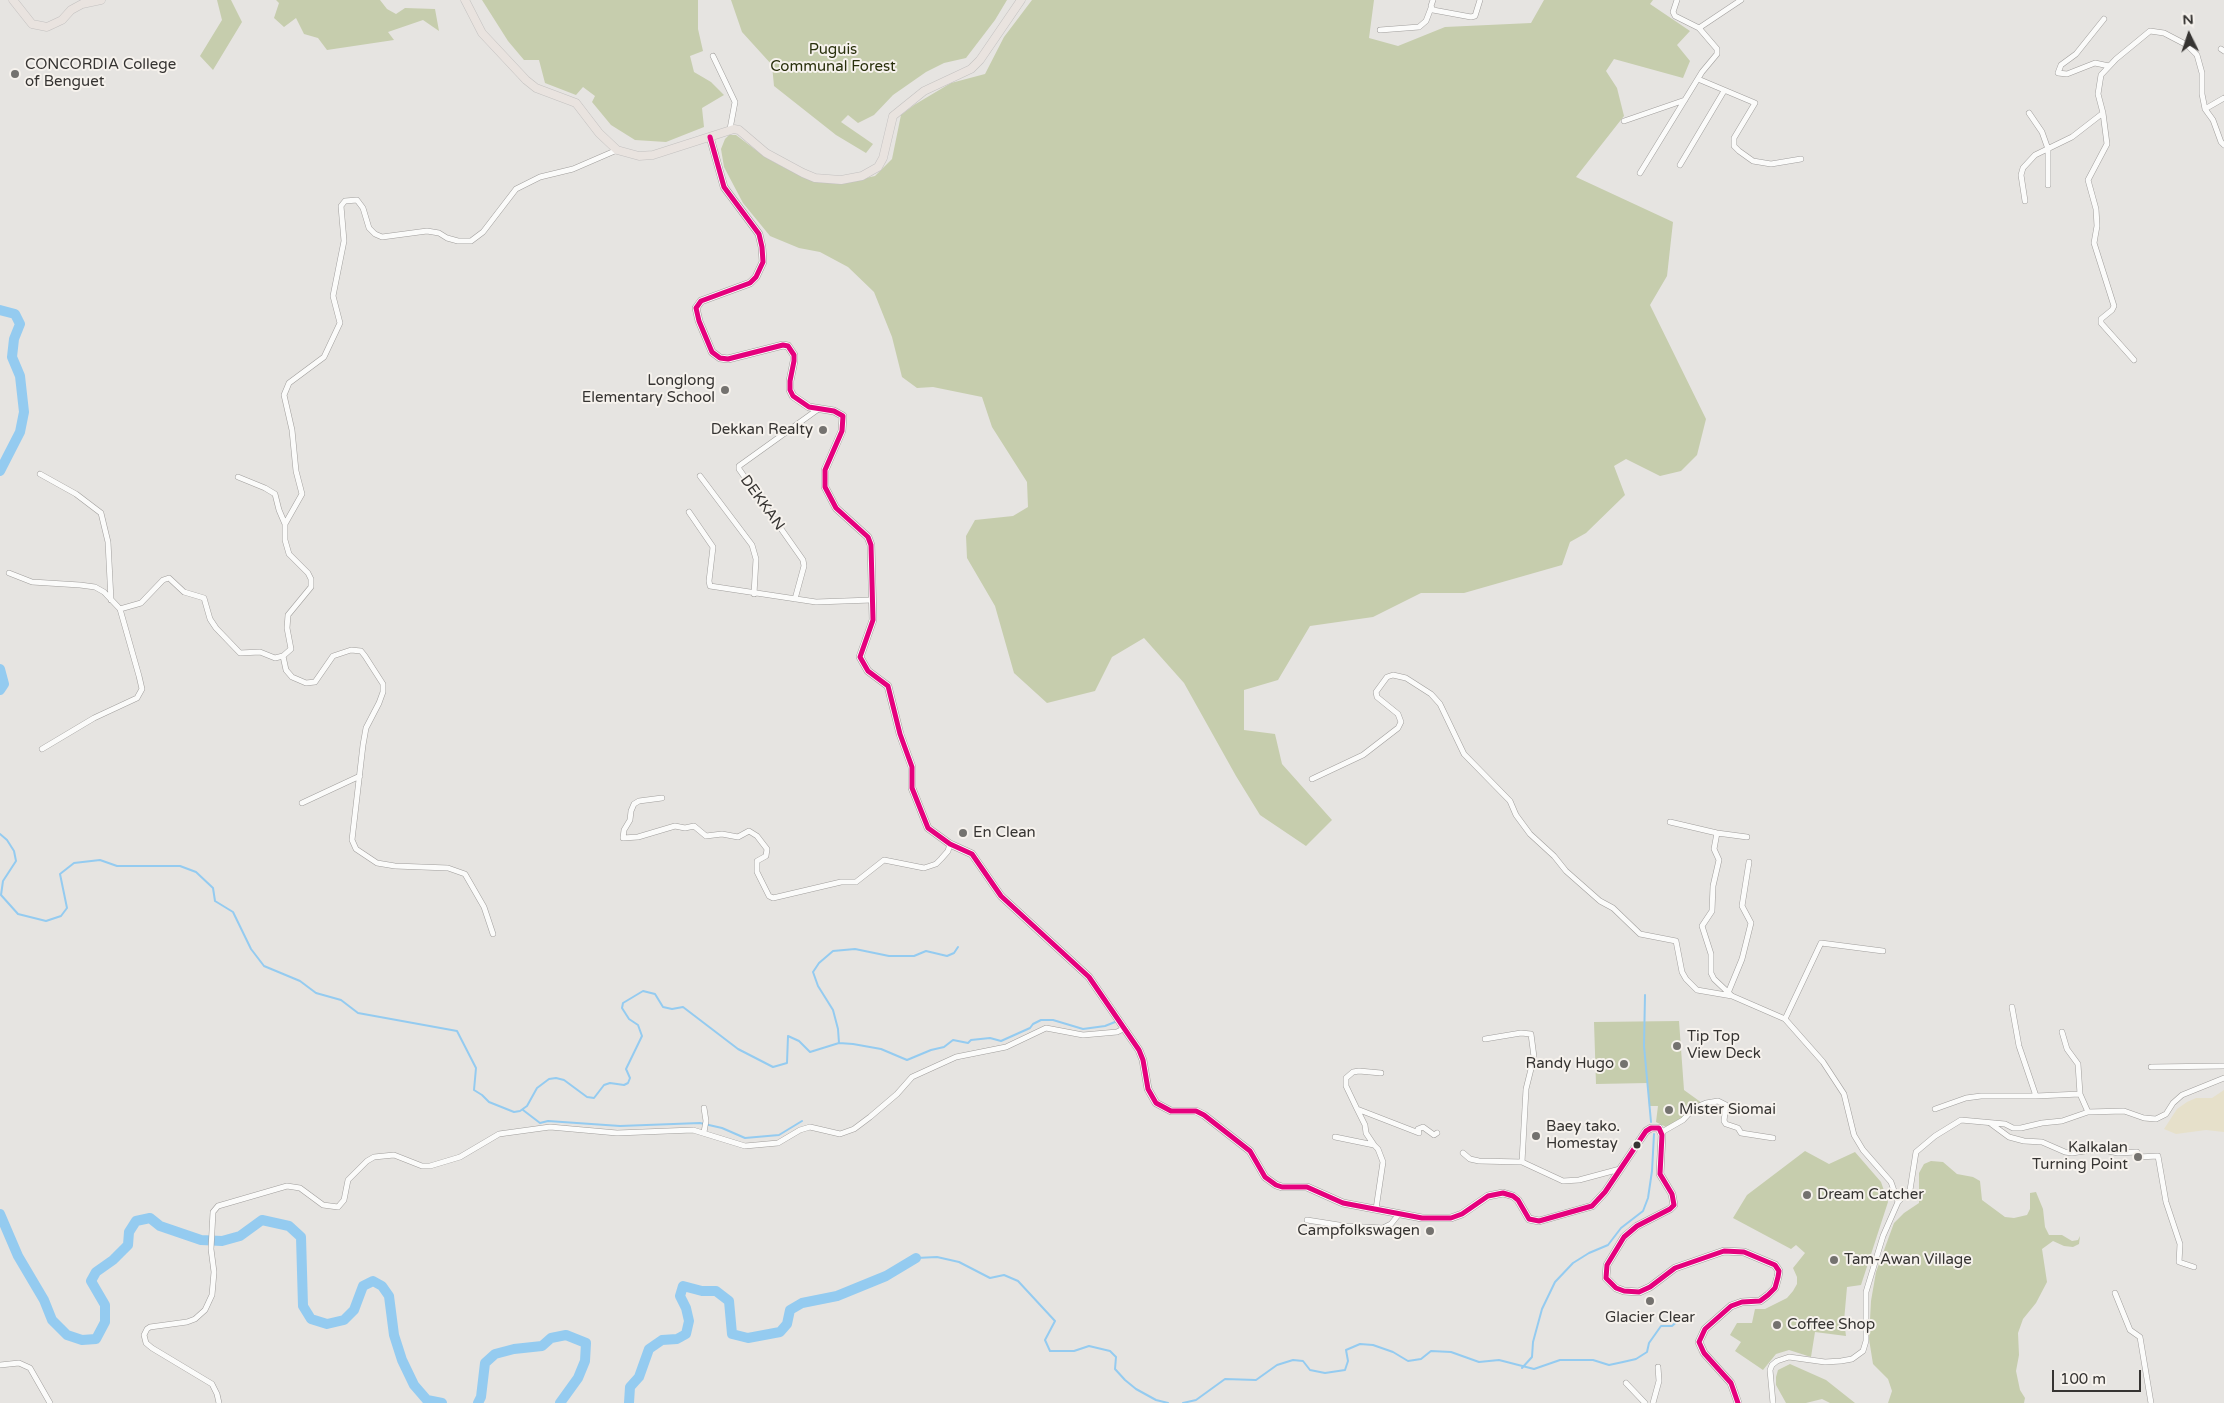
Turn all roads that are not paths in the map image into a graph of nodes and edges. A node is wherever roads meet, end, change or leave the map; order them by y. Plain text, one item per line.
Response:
1 (12, 0) edge
2 (101, 0) edge
3 (465, 0) edge
4 (1021, 0) edge
5 (1433, 0) edge
6 (1480, 0) edge
7 (1677, 0) edge
8 (1741, 0) edge
9 (1432, 8) junction
10 (2104, 19) dead end
11 (1700, 28) junction
12 (1380, 30) dead end
13 (713, 56) dead end
14 (2109, 66) junction
15 (1698, 79) junction
16 (1724, 91) junction
17 (2224, 98) edge
18 (1685, 100) junction
19 (2205, 109) junction
20 (2029, 113) dead end
21 (2103, 113) junction
22 (1624, 121) dead end
23 (730, 129) junction
24 (710, 137) junction
25 (2224, 144) edge
26 (2048, 149) junction
27 (617, 150) junction
28 (1801, 159) dead end
29 (1680, 165) dead end
30 (1640, 173) dead end
31 (2048, 185) dead end
32 (2025, 200) dead end
33 (2134, 360) dead end
34 (817, 410) junction
35 (40, 474) dead end
36 (700, 476) dead end
37 (238, 477) dead end
38 (689, 512) dead end
39 (285, 524) junction
40 (9, 574) dead end
41 (754, 594) junction
42 (795, 599) junction
43 (111, 600) junction
44 (872, 600) junction
45 (120, 609) junction
46 (283, 656) junction
47 (42, 749) dead end
48 (360, 776) junction
49 (1312, 779) dead end
50 (662, 798) dead end
51 (302, 803) dead end
52 (1670, 822) dead end
53 (1717, 833) junction
54 (1747, 837) dead end
55 (950, 844) junction
56 (1749, 862) dead end
57 (493, 934) dead end
58 (1883, 951) dead end
59 (1730, 994) junction
60 (2012, 1007) dead end
61 (1784, 1019) junction
62 (1125, 1028) junction
63 (2062, 1032) dead end
64 (1485, 1040) dead end
65 (2224, 1066) edge
66 (2151, 1067) dead end
67 (1381, 1073) dead end
68 (2224, 1078) edge
69 (2080, 1094) junction
70 (2036, 1096) junction
71 (704, 1108) dead end
72 (1357, 1109) junction
73 (1935, 1109) dead end
74 (2088, 1112) junction
75 (1990, 1123) junction
76 (704, 1132) junction
77 (1662, 1132) junction
78 (1437, 1133) dead end
79 (1335, 1137) dead end
80 (1774, 1138) dead end
81 (1374, 1145) junction
82 (1464, 1153) dead end
83 (1522, 1162) junction
84 (1621, 1169) junction
85 (1898, 1202) junction
86 (1376, 1209) junction
87 (1398, 1214) junction
88 (1307, 1220) dead end
89 (2194, 1267) dead end
90 (2115, 1293) dead end
91 (0, 1365) edge
92 (1658, 1367) dead end
93 (1626, 1383) dead end
94 (50, 1403) edge
95 (219, 1403) edge
96 (1645, 1403) edge
97 (1653, 1403) edge
98 (1738, 1403) edge
99 (1773, 1403) edge
100 (2151, 1403) edge

1 - 2 main road
3 - 27 main road
4 - 23 main road
5 - 9 street
6 - 9 street
7 - 11 street
8 - 11 street
9 - 12 street
10 - 14 street
11 - 15 street
13 - 23 street
14 - 19 street
14 - 21 street
15 - 16 street
15 - 18 street
16 - 28 street
16 - 29 street
17 - 19 street
18 - 22 street
18 - 30 street
19 - 25 street
20 - 26 street
21 - 26 street
21 - 33 street
23 - 24 main road
24 - 27 main road
24 - 34 main road
26 - 31 street
26 - 32 street
27 - 39 street
34 - 42 street, DEKKAN
34 - 44 main road
35 - 43 street
36 - 41 street
37 - 39 street
38 - 41 street
39 - 46 street
40 - 43 street
41 - 42 street
42 - 44 street
43 - 45 street
44 - 55 main road
45 - 46 street
45 - 47 street
46 - 48 street
48 - 51 street
48 - 57 street
49 - 59 street
50 - 55 street
52 - 53 street
53 - 54 street
53 - 59 street
55 - 62 main road
56 - 59 street
58 - 61 street
59 - 61 street
60 - 70 street
61 - 85 street
62 - 76 street
62 - 86 main road
63 - 69 street
64 - 83 street
65 - 66 street
67 - 72 street
68 - 74 street
69 - 70 street
69 - 74 street
70 - 73 street
71 - 76 street
72 - 78 street
72 - 81 street
74 - 75 street
75 - 85 street
75 - 89 street
76 - 95 street
77 - 80 street
77 - 84 main road
77 - 98 main road
79 - 81 street
81 - 86 street
82 - 83 street
83 - 84 street
84 - 87 main road
85 - 99 street
86 - 87 main road
87 - 88 street
90 - 100 street
91 - 94 street
92 - 97 street
93 - 96 street

